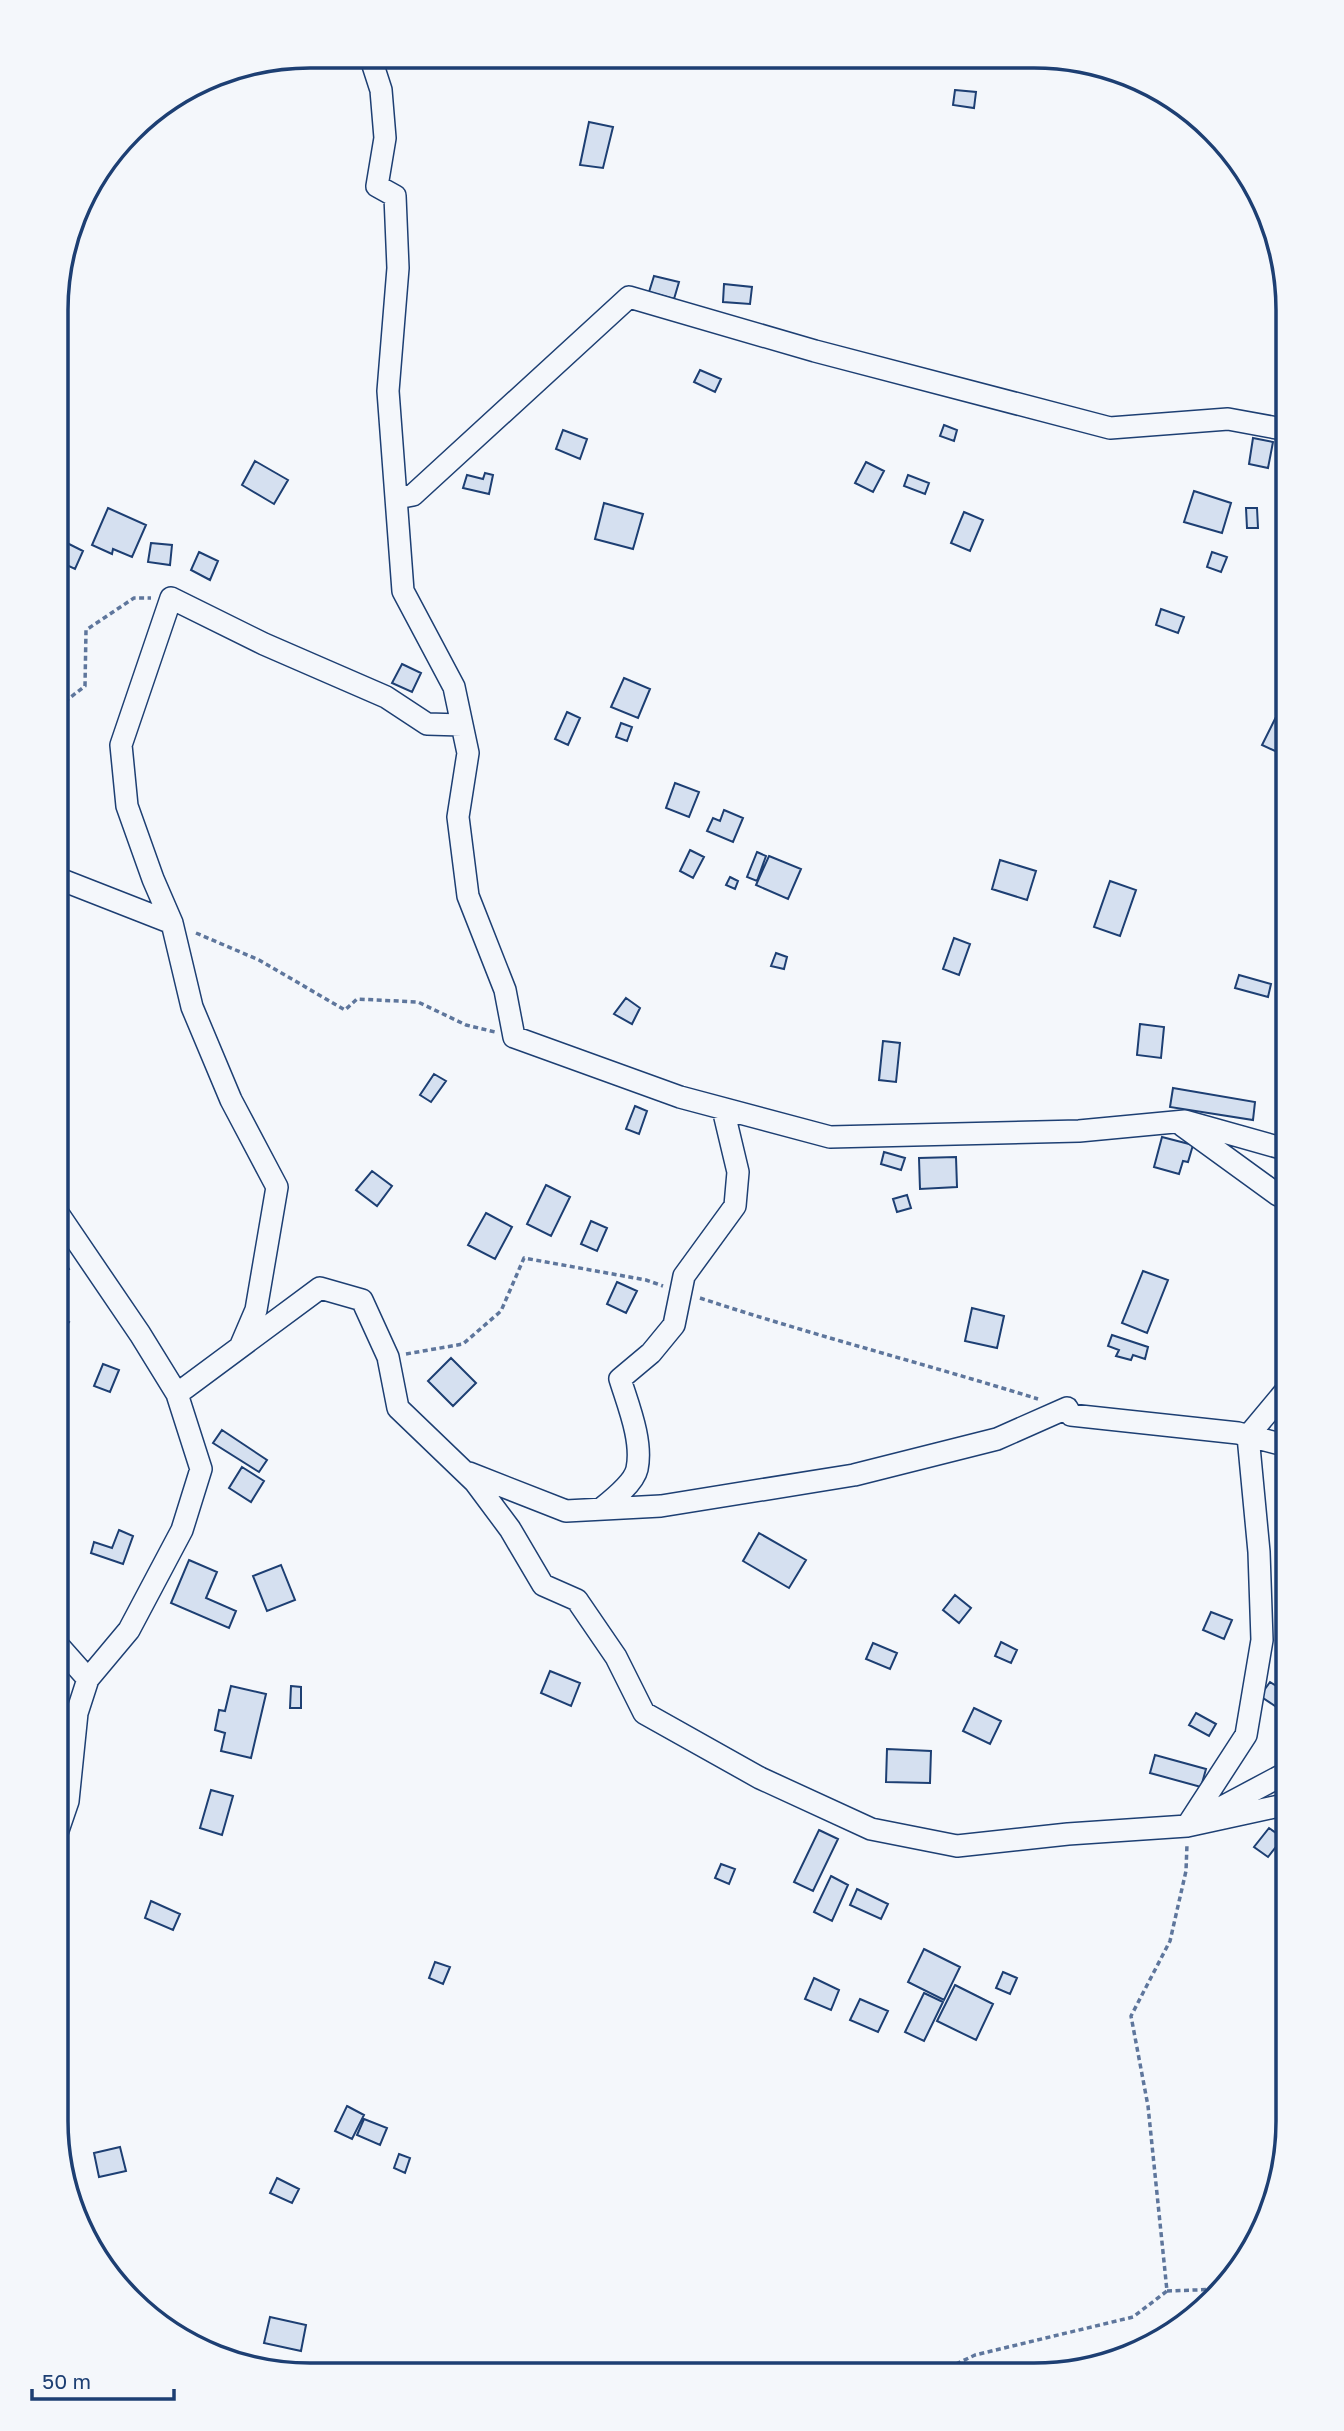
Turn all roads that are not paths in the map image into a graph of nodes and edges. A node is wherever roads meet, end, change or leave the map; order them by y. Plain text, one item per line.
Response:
1 (374, 68) edge
2 (1276, 428) edge
3 (397, 498) junction
4 (462, 725) junction
5 (68, 882) edge
6 (172, 923) junction
7 (723, 1109) junction
8 (1178, 1122) junction
9 (1276, 1146) edge
10 (1276, 1193) edge
11 (68, 1228) edge
12 (241, 1347) junction
13 (177, 1394) junction
14 (1275, 1403) edge
15 (1248, 1436) junction
16 (1275, 1443) edge
17 (463, 1471) junction
18 (601, 1509) junction
19 (68, 1656) edge
20 (88, 1679) junction
21 (1275, 1778) edge
22 (68, 1801) edge
23 (1275, 1807) edge
24 (1187, 1826) junction

1 - 3 street
2 - 3 street
3 - 4 street
4 - 6 street
4 - 7 street
5 - 6 street
6 - 12 street
7 - 8 street
7 - 18 street
8 - 9 street
8 - 10 street
11 - 13 street
12 - 13 street
12 - 17 street
13 - 20 street
14 - 15 street
15 - 16 street
15 - 18 street
15 - 24 street
17 - 18 street
17 - 24 street
19 - 20 street
20 - 22 street
21 - 24 street
23 - 24 street

